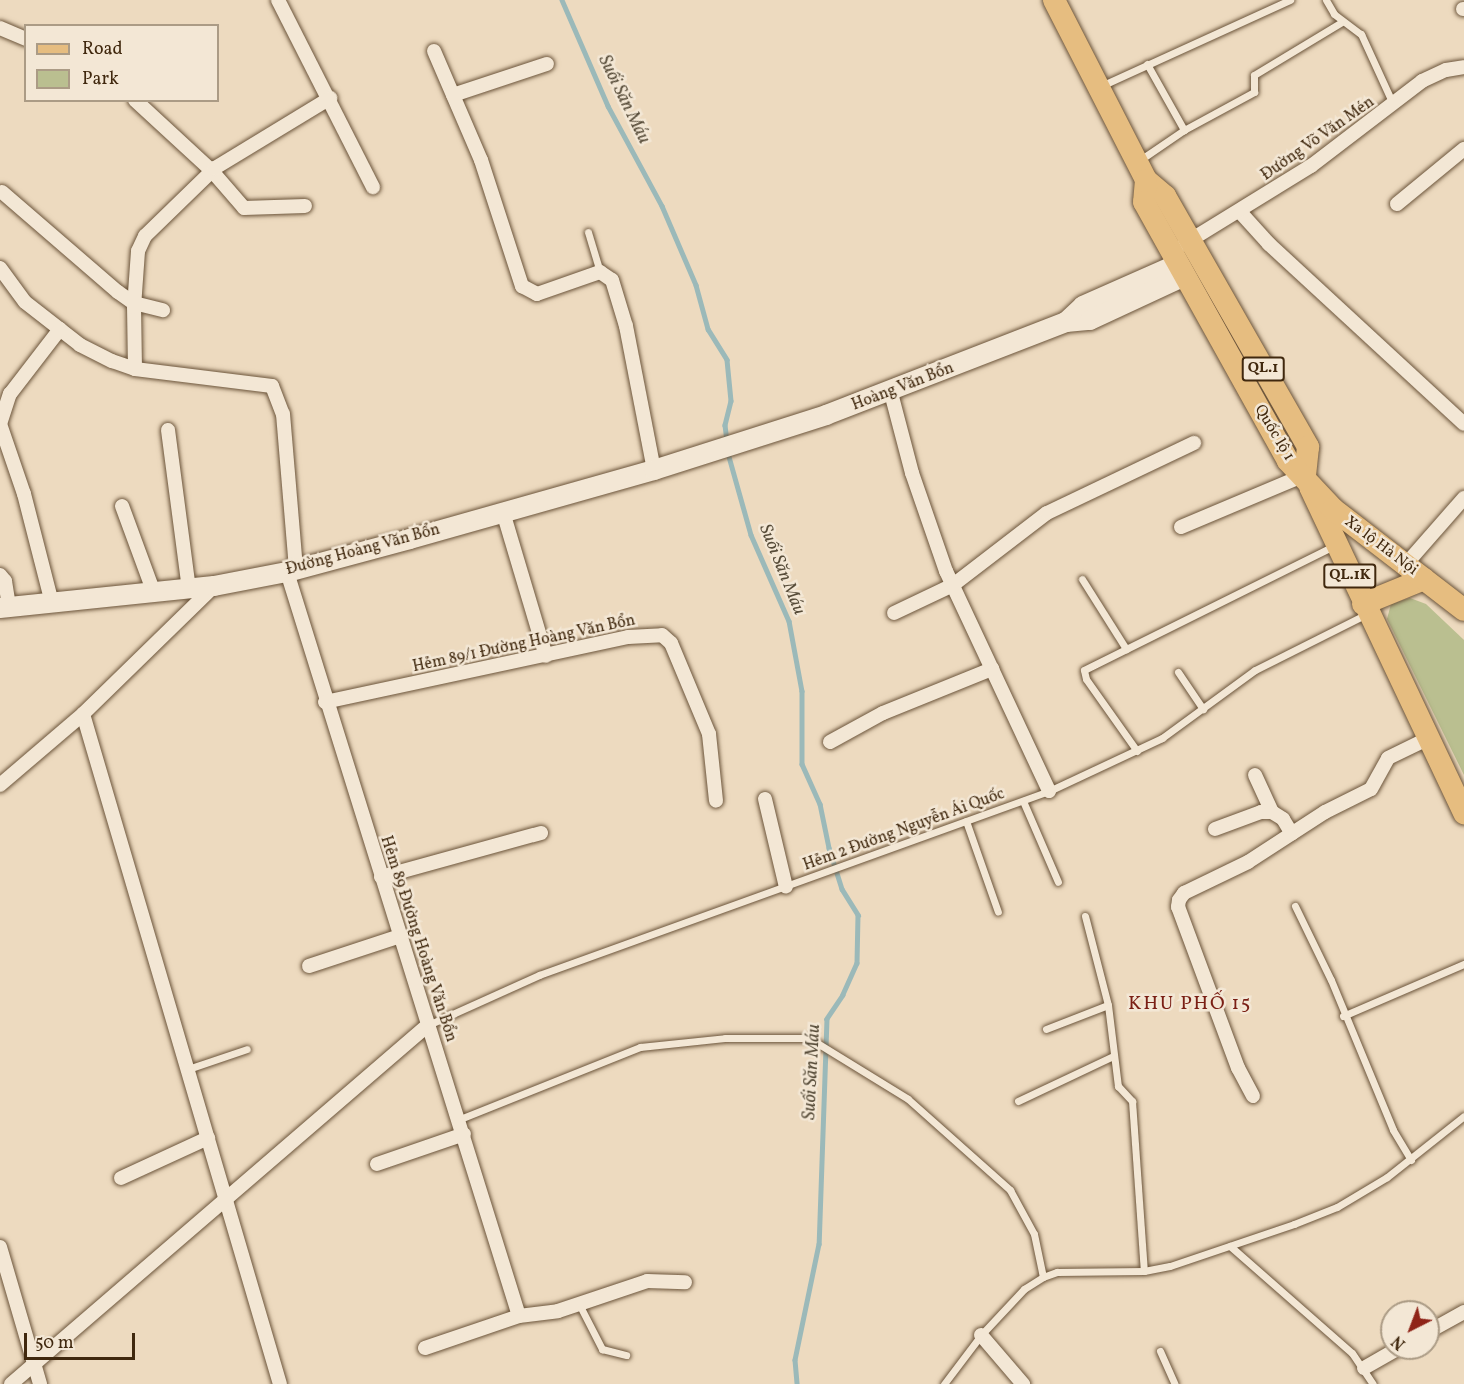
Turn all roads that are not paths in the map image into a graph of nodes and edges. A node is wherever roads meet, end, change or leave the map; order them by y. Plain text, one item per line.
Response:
1 (278, 0) edge
2 (1054, 0) edge
3 (1290, 0) edge
4 (1326, 0) edge
5 (1342, 22) junction
6 (0, 28) edge
7 (24, 38) edge
8 (434, 51) dead end
9 (547, 64) dead end
10 (1147, 64) junction
11 (1464, 67) edge
12 (1099, 87) junction
13 (453, 95) junction
14 (330, 98) junction
15 (137, 102) edge
16 (1394, 106) junction
17 (1184, 130) junction
18 (1464, 149) edge
19 (212, 171) junction
20 (1141, 171) junction
21 (373, 188) dead end
22 (2, 192) edge
23 (1397, 204) dead end
24 (305, 206) dead end
25 (1240, 212) junction
26 (588, 232) dead end
27 (1187, 259) junction
28 (0, 268) edge
29 (600, 272) junction
30 (134, 303) junction
31 (163, 310) dead end
32 (60, 330) junction
33 (135, 369) junction
34 (891, 393) junction
35 (1464, 424) edge
36 (168, 430) dead end
37 (1194, 443) dead end
38 (718, 450) joint
39 (654, 470) junction
40 (1305, 475) junction
41 (1464, 498) edge
42 (122, 506) dead end
43 (503, 512) junction
44 (1181, 527) dead end
45 (1336, 545) junction
46 (1406, 564) junction
47 (291, 571) junction
48 (0, 575) edge
49 (1082, 579) dead end
50 (1424, 579) junction
51 (953, 585) junction
52 (214, 586) junction
53 (189, 589) junction
54 (154, 593) junction
55 (52, 603) junction
56 (5, 607) edge
57 (1365, 609) junction
58 (1464, 610) edge
59 (894, 613) dead end
60 (1126, 649) junction
61 (546, 656) junction
62 (992, 669) junction
63 (1178, 672) dead end
64 (325, 702) junction
65 (1203, 708) junction
66 (83, 714) junction
67 (1429, 738) junction
68 (830, 742) dead end
69 (1137, 751) junction
70 (1255, 775) dead end
71 (0, 785) edge
72 (1049, 791) junction
73 (765, 799) dead end
74 (716, 801) dead end
75 (1023, 801) junction
76 (1272, 812) junction
77 (1464, 813) edge
78 (966, 821) junction
79 (1215, 829) dead end
80 (541, 833) dead end
81 (1292, 834) junction
82 (381, 877) junction
83 (1058, 882) dead end
84 (786, 887) junction
85 (1295, 906) dead end
86 (999, 912) dead end
87 (1085, 916) dead end
88 (400, 936) junction
89 (1464, 964) edge
90 (309, 966) dead end
91 (1108, 1005) junction
92 (1343, 1016) junction
93 (428, 1025) junction
94 (1046, 1029) dead end
95 (247, 1049) dead end
96 (1113, 1056) junction
97 (188, 1069) junction
98 (1254, 1096) dead end
99 (1018, 1101) dead end
100 (1464, 1116) edge
101 (460, 1119) junction
102 (464, 1134) junction
103 (208, 1138) junction
104 (1411, 1160) junction
105 (377, 1164) dead end
106 (121, 1178) dead end
107 (227, 1201) junction
108 (1230, 1246) junction
109 (0, 1247) edge
110 (1144, 1271) junction
111 (1043, 1277) junction
112 (685, 1281) dead end
113 (579, 1304) junction
114 (1464, 1312) edge
115 (519, 1316) junction
116 (1440, 1325) edge
117 (981, 1335) junction
118 (425, 1348) dead end
119 (1160, 1351) dead end
120 (626, 1355) dead end
121 (1380, 1359) edge
122 (33, 1364) junction
123 (1364, 1368) junction
124 (11, 1384) edge
125 (40, 1384) edge
126 (280, 1384) edge
127 (944, 1384) edge
128 (1023, 1384) edge
129 (1175, 1384) edge
130 (1373, 1384) edge

1 - 14 street
2 - 12 main road, Quốc lộ 1 / QL.1
3 - 10 lane
4 - 5 lane
5 - 16 lane
5 - 17 lane
6 - 7 street
8 - 13 street
9 - 13 street
10 - 12 lane
10 - 17 lane
11 - 16 street, Đường Võ Văn Mén
12 - 20 main road, Quốc lộ 1 / QL.1
13 - 29 street
14 - 19 street
14 - 21 street
15 - 19 street
16 - 25 street, Đường Võ Văn Mén
17 - 20 lane
18 - 23 street
19 - 24 street
19 - 30 street
20 - 27 main road, Quốc lộ 1 / QL.1
22 - 30 street
25 - 27 street, Đường Võ Văn Mén
25 - 35 street
26 - 29 lane
27 - 34 main road, Hoàng Văn Bổn
27 - 40 main road, Quốc lộ 1 / QL.1
28 - 32 street
29 - 39 street
30 - 31 street
30 - 33 street
32 - 33 street
32 - 55 street
33 - 47 street, Hẻm 89 Đường Hoàng Văn Bổn
34 - 38 main road, Hoàng Văn Bổn
34 - 51 street
36 - 53 street
37 - 51 street
38 - 39 main road, Đường Hoàng Văn Bổn
39 - 43 main road, Đường Hoàng Văn Bổn
40 - 44 street
40 - 45 main road, QL.1K
40 - 46 main road, Xa lộ Hà Nội
41 - 46 street
42 - 54 street
43 - 47 main road, Đường Hoàng Văn Bổn
43 - 61 street
45 - 57 main road, QL.1K
45 - 60 lane
46 - 50 main road, Xa lộ Hà Nội
47 - 52 main road, Đường Hoàng Văn Bổn
47 - 64 street, Hẻm 89 Đường Hoàng Văn Bổn
48 - 56 street
49 - 60 lane
50 - 57 main road
50 - 58 main road, Xa lộ Hà Nội
51 - 59 street
51 - 62 street
52 - 53 main road, Đường Hoàng Văn Bổn
52 - 66 street
53 - 54 main road, Đường Hoàng Văn Bổn
54 - 55 main road, Đường Hoàng Văn Bổn
55 - 56 main road, Đường Hoàng Văn Bổn
57 - 65 lane, Hẻm 2 Đường Nguyễn Ái Quốc
57 - 67 main road, QL.1K
60 - 69 lane
61 - 64 street, Hẻm 89/1 Đường Hoàng Văn Bổn
61 - 74 street, Hẻm 89/1 Đường Hoàng Văn Bổn
62 - 68 street
62 - 72 street
63 - 65 lane
64 - 82 street, Hẻm 89 Đường Hoàng Văn Bổn
65 - 69 lane, Hẻm 2 Đường Nguyễn Ái Quốc
66 - 71 street
66 - 97 street
67 - 77 main road, QL.1K
67 - 81 street
69 - 72 lane, Hẻm 2 Đường Nguyễn Ái Quốc
70 - 76 street
72 - 75 lane, Hẻm 2 Đường Nguyễn Ái Quốc
73 - 84 street
75 - 78 lane, Hẻm 2 Đường Nguyễn Ái Quốc
75 - 83 lane
76 - 79 street
76 - 81 street
78 - 84 lane, Hẻm 2 Đường Nguyễn Ái Quốc
78 - 86 lane
80 - 82 street
81 - 98 street
82 - 88 street, Hẻm 89 Đường Hoàng Văn Bổn
84 - 93 lane, Hẻm 2 Đường Nguyễn Ái Quốc
85 - 92 lane
87 - 91 lane
88 - 90 street
88 - 93 street, Hẻm 89 Đường Hoàng Văn Bổn
89 - 92 lane
91 - 94 lane
91 - 96 lane
92 - 104 lane
93 - 101 street, Hẻm 89 Đường Hoàng Văn Bổn
93 - 107 street
95 - 97 lane
96 - 99 lane
96 - 110 lane
97 - 103 street
100 - 104 lane
101 - 102 street, Hẻm 89 Đường Hoàng Văn Bổn
101 - 111 lane
102 - 105 street
102 - 115 street, Hẻm 89 Đường Hoàng Văn Bổn
103 - 106 street
103 - 107 street
104 - 108 lane
107 - 122 street
107 - 126 street
108 - 110 lane
108 - 123 lane
109 - 122 street
110 - 111 lane
111 - 117 lane
112 - 113 street
113 - 115 street
113 - 120 lane
114 - 116 street
115 - 118 street
117 - 127 lane
117 - 128 street
119 - 129 lane
121 - 123 street
122 - 124 street
122 - 125 street
123 - 130 lane

